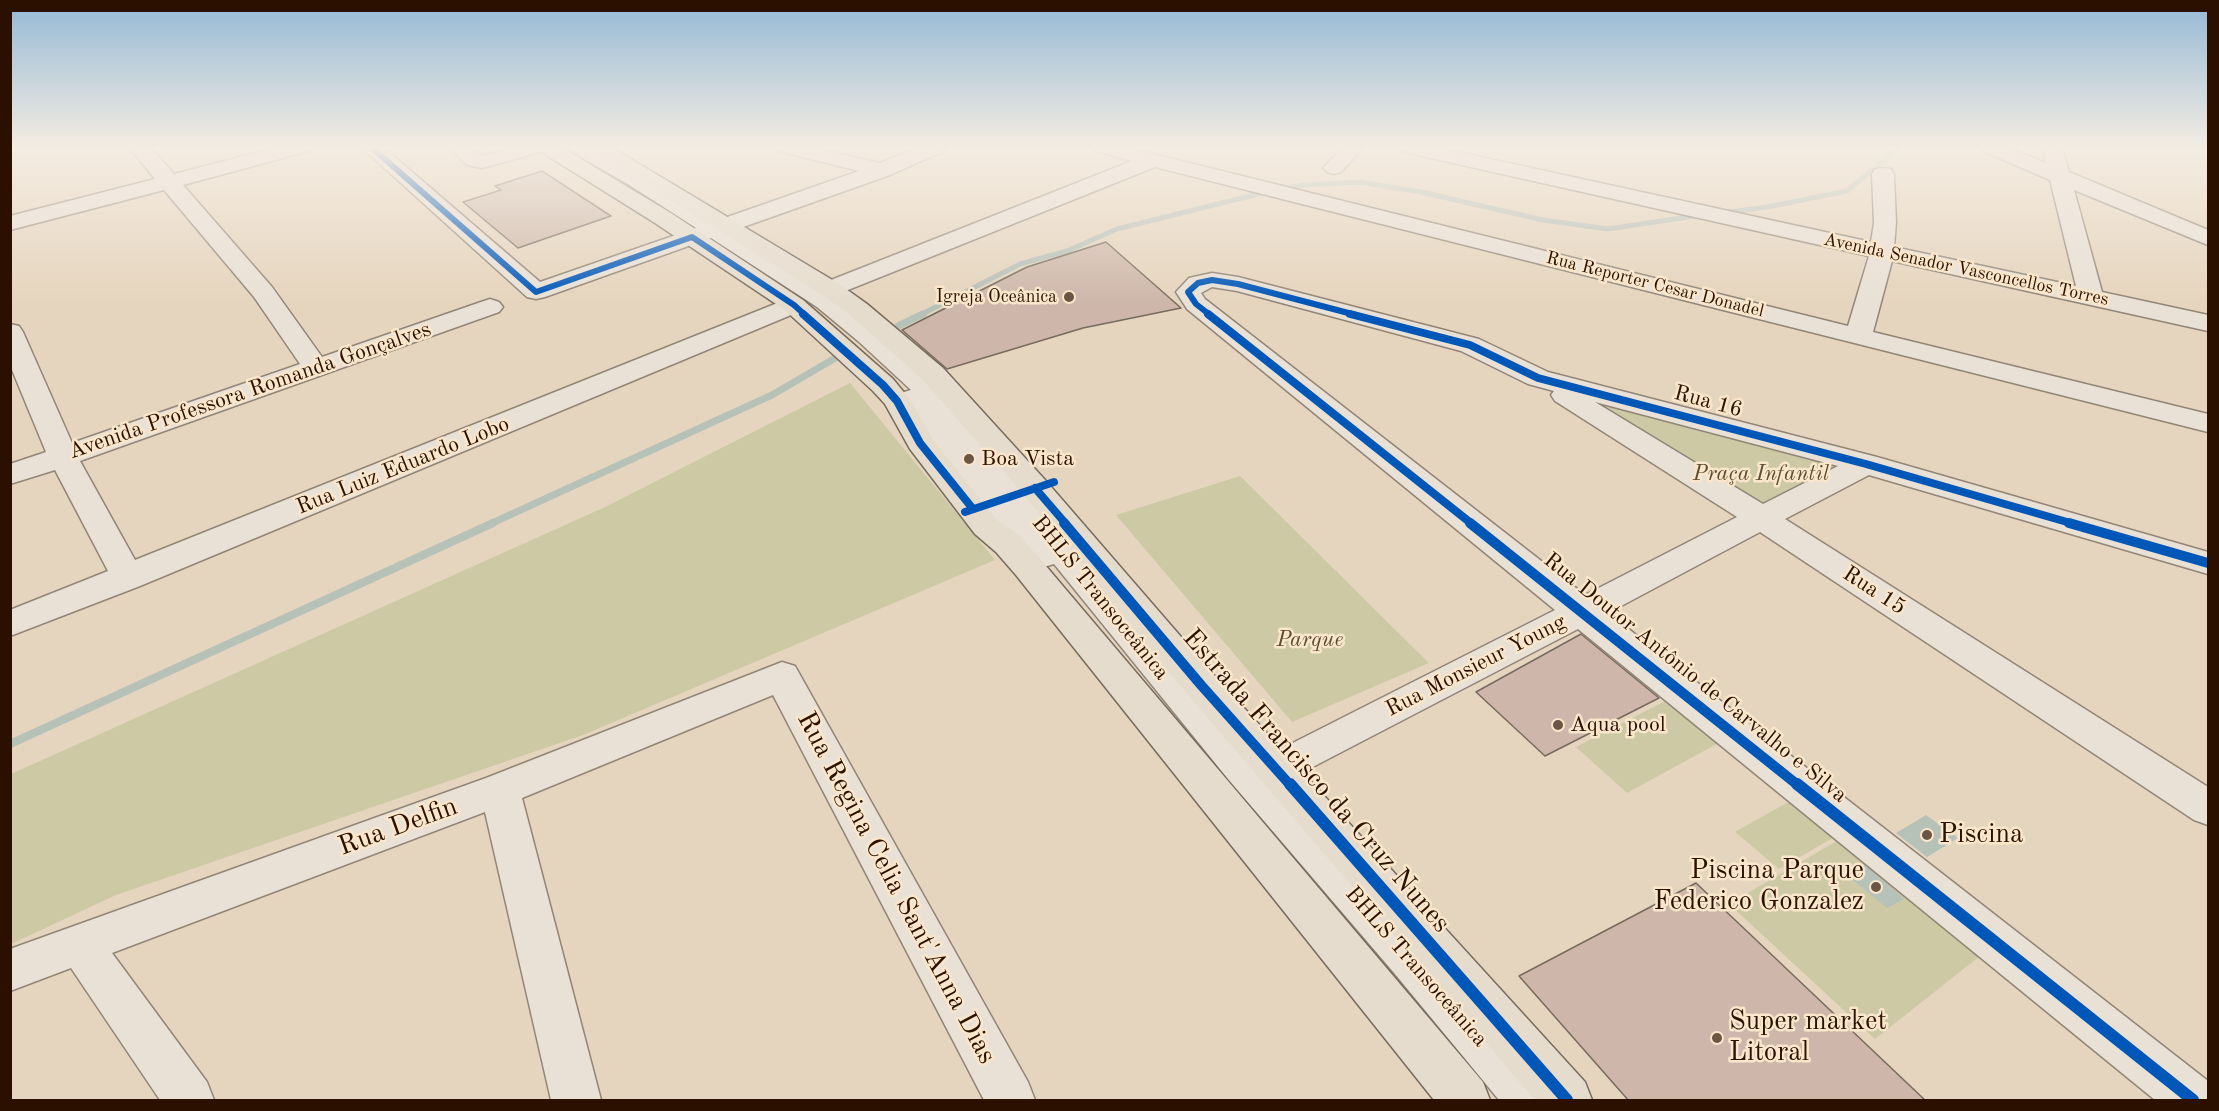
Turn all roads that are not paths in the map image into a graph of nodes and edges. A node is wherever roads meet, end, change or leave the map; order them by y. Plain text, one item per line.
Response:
1 (102, 199) edge
2 (182, 199) edge
3 (430, 199) edge
4 (647, 199) edge
5 (655, 199) edge
6 (664, 199) edge
7 (666, 199) edge
8 (800, 199) edge
9 (1054, 199) edge
10 (1303, 199) edge
11 (1641, 199) edge
12 (1884, 199) edge
13 (2065, 199) edge
14 (2115, 199) edge
15 (10, 223) edge
16 (709, 231) junction
17 (2208, 238) edge
18 (1882, 252) junction
19 (1198, 282) joint
20 (830, 289) junction
21 (2091, 297) junction
22 (794, 305) junction
23 (490, 307) dead end
24 (2208, 323) edge
25 (10, 332) edge
26 (1859, 335) junction
27 (315, 367) junction
28 (1538, 378) junction
29 (2208, 423) edge
30 (63, 456) junction
31 (1866, 464) junction
32 (10, 475) edge
33 (1763, 519) junction
34 (2208, 563) edge
35 (128, 578) junction
36 (1581, 611) junction
37 (10, 624) edge
38 (782, 676) joint
39 (1277, 769) junction
40 (500, 790) junction
41 (2208, 808) edge
42 (79, 943) junction
43 (10, 970) edge
44 (189, 1101) edge
45 (576, 1101) edge
46 (1010, 1101) edge
47 (1465, 1101) edge
48 (1503, 1101) edge
49 (1530, 1101) edge
50 (1567, 1101) edge
51 (2193, 1101) edge

1 - 15 street
2 - 27 street
3 - 16 street
4 - 16 main road, Estrada Francisco da Cruz Nunes
5 - 16 street, BHLS Transoceânica
6 - 16 street, BHLS Transoceânica
7 - 16 main road, Estrada Francisco da Cruz Nunes
8 - 16 street
9 - 20 street
10 - 26 street, Rua Reporter Cesar Donadel
11 - 18 street, Avenida Senador Vasconcellos Torres
12 - 18 street
13 - 21 street
14 - 17 street
16 - 20 main road, Estrada Francisco da Cruz Nunes
16 - 22 main road, Estrada Francisco da Cruz Nunes
16 - 48 street, BHLS Transoceânica
16 - 49 street, BHLS Transoceânica
18 - 21 street, Avenida Senador Vasconcellos Torres
18 - 26 street
19 - 28 street, Rua 16
19 - 36 street, Rua Doutor Antônio de Carvalho e Silva
20 - 39 main road, Estrada Francisco da Cruz Nunes
21 - 24 street, Avenida Senador Vasconcellos Torres
22 - 35 street, Rua Luiz Eduardo Lobo
22 - 47 main road, Estrada Francisco da Cruz Nunes
23 - 27 street, Avenida Professora Romanda Gonçalves
25 - 30 street
26 - 29 street, Rua Reporter Cesar Donadel
27 - 30 street, Avenida Professora Romanda Gonçalves
28 - 31 street, Rua 16
28 - 33 street, Rua 15
30 - 32 street, Avenida Professora Romanda Gonçalves
30 - 35 street
31 - 33 street, Rua Monsieur Young
31 - 34 street, Rua 16
33 - 36 street, Rua Monsieur Young
33 - 41 street, Rua 15
35 - 37 street, Rua Luiz Eduardo Lobo
36 - 39 street, Rua Monsieur Young
36 - 51 street, Rua Doutor Antônio de Carvalho e Silva
38 - 40 street, Rua Delfin
38 - 46 street, Rua Regina Celia Sant'Anna Dias
39 - 50 main road, Estrada Francisco da Cruz Nunes
40 - 42 street, Rua Delfin
40 - 45 street
42 - 43 street, Rua Delfin
42 - 44 street

